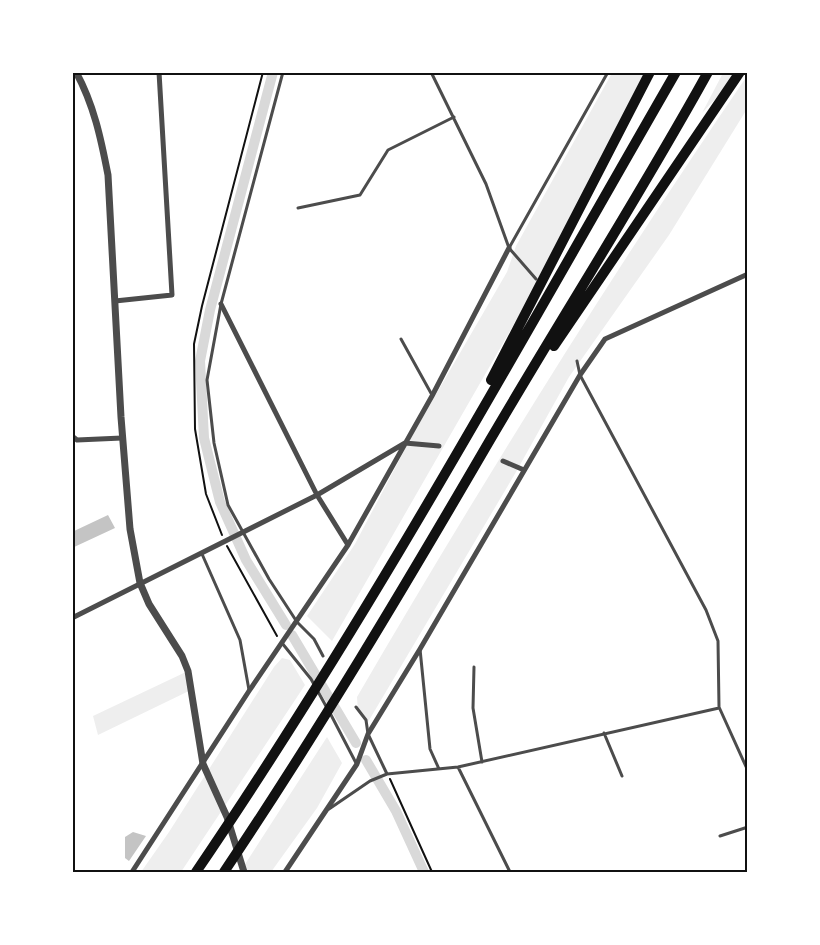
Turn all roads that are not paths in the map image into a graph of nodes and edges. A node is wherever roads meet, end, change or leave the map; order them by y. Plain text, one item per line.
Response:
1 (76, 72) edge
2 (159, 72) edge
3 (283, 72) edge
4 (431, 72) edge
5 (608, 72) edge
6 (650, 72) edge
7 (676, 72) edge
8 (708, 72) edge
9 (740, 72) edge
10 (454, 117) junction
11 (298, 208) dead end
12 (509, 248) junction
13 (747, 276) edge
14 (536, 279) dead end
15 (115, 301) junction
16 (221, 304) junction
17 (401, 339) dead end
18 (577, 361) dead end
19 (580, 375) junction
20 (432, 396) junction
21 (72, 436) edge
22 (122, 438) junction
23 (490, 440) junction
24 (405, 443) junction
25 (439, 446) dead end
26 (503, 461) dead end
27 (524, 470) junction
28 (316, 495) junction
29 (431, 497) junction
30 (243, 533) junction
31 (348, 545) junction
32 (202, 554) junction
33 (140, 583) junction
34 (72, 618) edge
35 (297, 622) junction
36 (282, 643) junction
37 (420, 649) junction
38 (323, 656) dead end
39 (474, 667) dead end
40 (249, 691) junction
41 (356, 707) dead end
42 (719, 708) junction
43 (604, 733) junction
44 (368, 734) junction
45 (482, 762) junction
46 (203, 764) junction
47 (357, 764) junction
48 (458, 767) junction
49 (439, 769) junction
50 (748, 771) edge
51 (388, 774) junction
52 (622, 776) dead end
53 (326, 810) junction
54 (748, 827) edge
55 (720, 836) dead end
56 (132, 872) edge
57 (196, 872) edge
58 (224, 872) edge
59 (244, 872) edge
60 (285, 872) edge
61 (510, 872) edge

1 - 15 street
2 - 15 street
3 - 16 lane
4 - 10 lane
5 - 12 lane
6 - 29 highway
7 - 29 highway
8 - 23 highway
9 - 23 highway
10 - 11 lane
10 - 12 lane
12 - 14 lane
12 - 20 street
13 - 19 street
15 - 22 street
16 - 28 street
16 - 30 lane
17 - 20 lane
18 - 19 lane
19 - 27 street
19 - 42 lane
20 - 24 street
21 - 22 street
22 - 33 street
23 - 58 highway
24 - 25 street
24 - 28 street
24 - 31 street
26 - 27 street
27 - 37 street
28 - 30 street
28 - 31 street
29 - 57 highway
30 - 32 street
30 - 35 lane
31 - 35 street
32 - 33 street
32 - 40 lane
33 - 34 street
33 - 46 street
35 - 36 street
35 - 38 lane
36 - 40 street
36 - 47 lane
37 - 44 street
37 - 49 lane
39 - 45 lane
40 - 46 street
41 - 44 lane
42 - 43 lane
42 - 50 lane
43 - 45 lane
43 - 52 lane
44 - 47 street
44 - 51 lane
45 - 48 lane
46 - 56 street
46 - 59 street
47 - 53 street
48 - 49 lane
48 - 61 lane
49 - 51 lane
51 - 53 lane
53 - 60 street
54 - 55 lane

